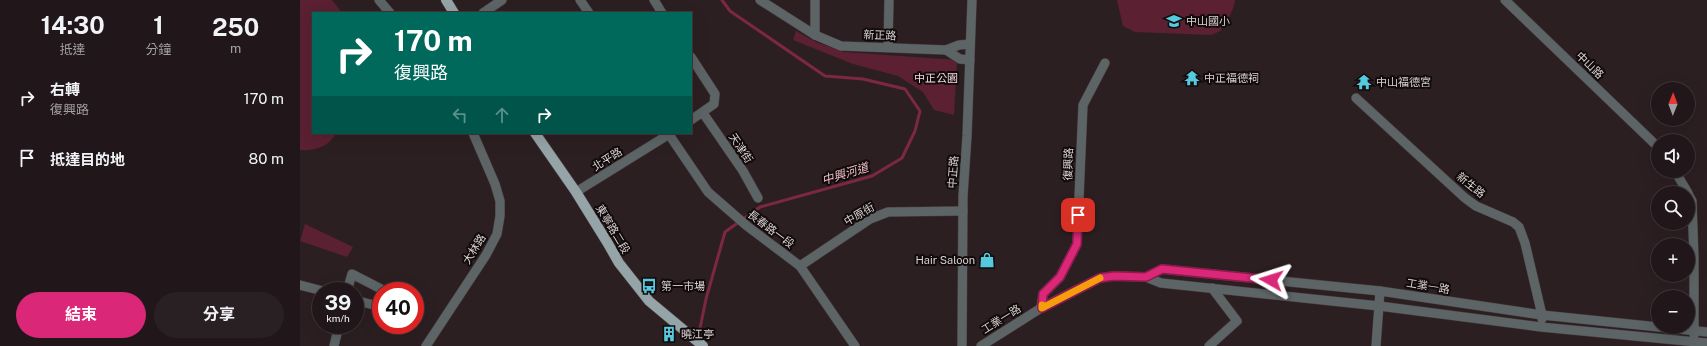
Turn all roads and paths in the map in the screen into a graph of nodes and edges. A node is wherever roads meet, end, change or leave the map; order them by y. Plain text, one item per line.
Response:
1 (379, 0) edge
2 (446, 0) edge
3 (502, 0) edge
4 (580, 0) edge
5 (654, 0) edge
6 (760, 0) edge
7 (815, 0) edge
8 (889, 0) edge
9 (972, 0) edge
10 (1505, 0) edge
11 (389, 12) edge
12 (453, 12) edge
13 (484, 12) edge
14 (588, 12) edge
15 (661, 12) edge
16 (815, 35) junction
17 (970, 44) junction
18 (888, 47) junction
19 (946, 50) junction
20 (692, 59) edge
21 (970, 60) junction
22 (1105, 63) dead end
23 (1356, 98) dead end
24 (703, 113) junction
25 (692, 119) edge
26 (473, 134) edge
27 (536, 134) edge
28 (667, 134) edge
29 (670, 134) edge
30 (1651, 140) edge
31 (576, 192) junction
32 (758, 198) dead end
33 (962, 210) junction
34 (1693, 230) edge
35 (800, 266) junction
36 (1146, 277) junction
37 (350, 282) edge
38 (372, 284) edge
39 (300, 285) edge
40 (312, 288) edge
41 (1212, 288) junction
42 (1694, 290) edge
43 (1380, 291) junction
44 (1379, 306) junction
45 (1042, 308) junction
46 (1542, 315) junction
47 (1647, 326) junction
48 (1651, 326) edge
49 (1541, 327) junction
50 (1695, 331) edge
51 (1707, 332) edge
52 (337, 334) edge
53 (1694, 334) edge
54 (1646, 337) junction
55 (1707, 343) edge
56 (1693, 344) edge
57 (334, 346) edge
58 (426, 346) edge
59 (702, 346) edge
60 (855, 346) edge
61 (962, 346) edge
62 (981, 346) edge
63 (1209, 346) edge
64 (1376, 346) edge

1 - 11 street
2 - 12 main road
3 - 13 street
4 - 14 street
5 - 15 street
6 - 16 street, 新正路
7 - 16 street
8 - 18 street
9 - 17 street, 中正路
10 - 30 street, 中山路
16 - 18 street, 新正路
17 - 19 street, 新正路
17 - 21 street, 中正路
18 - 19 street, 新正路
19 - 21 street, 新正路
20 - 24 street
21 - 33 street, 中正路
22 - 45 street, 復興路
23 - 46 street, 新生路
24 - 25 street
24 - 32 street, 天津街
26 - 58 street, 大林路
27 - 31 main road, 東寧路二段
28 - 31 street, 北平路
29 - 35 street, 長春路一段
31 - 59 main road, 東寧路二段
33 - 35 street, 中原街
33 - 61 street, 中正路
34 - 42 street
35 - 60 street, 長春路一段
36 - 41 street, 工業一路
36 - 43 street, 工業一路
36 - 45 street, 工業一路
37 - 38 street
39 - 40 street
41 - 44 street, 工業一路
41 - 63 street
43 - 44 street
43 - 46 street, 工業一路
44 - 49 street, 工業一路
44 - 64 street
45 - 62 street, 工業一路
46 - 47 street, 工業一路
46 - 49 street, 新生路
47 - 48 street, 工業一路
47 - 54 street
49 - 54 street, 工業一路
50 - 51 street, 工業一路
52 - 57 street
53 - 56 street
54 - 56 street, 工業一路
55 - 56 street, 工業一路

